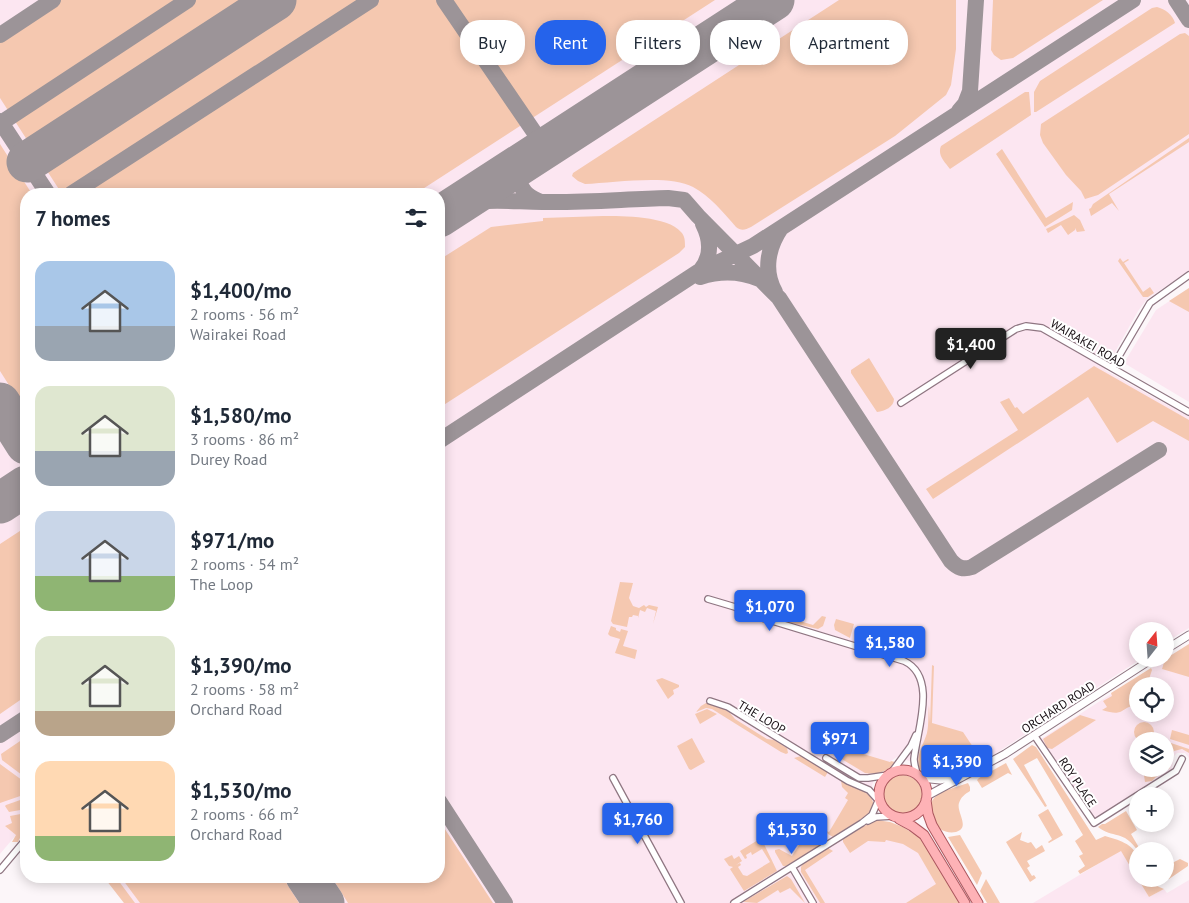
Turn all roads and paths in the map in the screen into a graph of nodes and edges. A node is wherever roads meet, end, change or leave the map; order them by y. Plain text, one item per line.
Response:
1 (1189, 275) edge
2 (1112, 368) junction
3 (901, 404) dead end
4 (1189, 412) edge
5 (708, 598) dead end
6 (1189, 635) edge
7 (1174, 644) edge
8 (1138, 668) edge
9 (710, 701) dead end
10 (919, 729) junction
11 (1034, 735) junction
12 (826, 758) dead end
13 (1182, 759) dead end
14 (974, 771) junction
15 (889, 774) junction
16 (919, 776) junction
17 (612, 778) dead end
18 (927, 798) junction
19 (878, 801) junction
20 (895, 817) junction
21 (862, 823) junction
22 (20, 846) edge
23 (792, 867) junction
24 (0, 870) edge
25 (681, 903) edge
26 (734, 903) edge
27 (813, 903) edge
28 (965, 903) edge
29 (978, 903) edge

1 - 2 street
2 - 3 street, WAIRAKEI ROAD
2 - 4 street, WAIRAKEI ROAD
5 - 10 street
6 - 7 street
8 - 11 street, ORCHARD ROAD
9 - 19 street, THE LOOP
10 - 15 street
10 - 16 street
11 - 13 street, ROY PLACE
11 - 14 street, ORCHARD ROAD
12 - 15 street
14 - 16 street, ORCHARD ROAD
14 - 18 street, ORCHARD ROAD
15 - 16 main road
15 - 19 main road
16 - 18 main road
17 - 25 street
18 - 20 main road
18 - 29 main road
19 - 20 main road
19 - 21 street
20 - 21 street
20 - 28 main road
21 - 23 street
22 - 24 street
23 - 26 street
23 - 27 street

